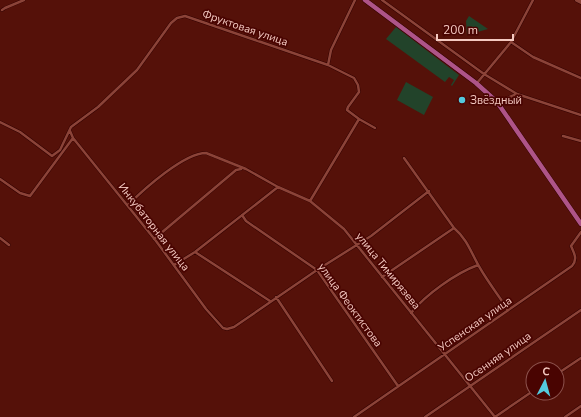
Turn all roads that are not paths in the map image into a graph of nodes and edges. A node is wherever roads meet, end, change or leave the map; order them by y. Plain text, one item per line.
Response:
1 (24, 0) edge
2 (355, 0) edge
3 (365, 0) edge
4 (382, 0) edge
5 (533, 0) edge
6 (577, 0) edge
7 (581, 2) edge
8 (2, 10) dead end
9 (511, 42) junction
10 (328, 65) junction
11 (484, 74) junction
12 (581, 78) edge
13 (476, 83) junction
14 (517, 94) junction
15 (497, 102) junction
16 (581, 115) edge
17 (359, 119) junction
18 (0, 122) edge
19 (375, 128) dead end
20 (70, 131) junction
21 (563, 136) dead end
22 (73, 138) junction
23 (581, 141) edge
24 (404, 158) dead end
25 (241, 168) junction
26 (0, 179) edge
27 (278, 187) junction
28 (429, 191) junction
29 (310, 201) junction
30 (128, 205) junction
31 (242, 215) junction
32 (581, 224) edge
33 (454, 228) junction
34 (581, 232) edge
35 (0, 238) edge
36 (154, 239) junction
37 (9, 245) dead end
38 (356, 246) junction
39 (195, 252) junction
40 (174, 265) junction
41 (478, 265) junction
42 (317, 270) junction
43 (382, 277) junction
44 (276, 297) junction
45 (270, 301) junction
46 (508, 310) junction
47 (581, 310) edge
48 (412, 313) junction
49 (444, 354) junction
50 (581, 358) edge
51 (565, 369) edge
52 (332, 381) dead end
53 (398, 386) junction
54 (470, 386) junction
55 (525, 396) edge
56 (581, 406) edge
57 (354, 417) edge
58 (425, 417) edge
59 (495, 417) edge
60 (565, 417) edge

1 - 8 street
2 - 10 street
3 - 13 main road
4 - 11 street
5 - 9 street
6 - 7 main road
9 - 11 street
9 - 12 street
10 - 17 street, Фруктовая улица
10 - 20 street, Фруктовая улица
11 - 13 street
11 - 14 street
13 - 15 main road
14 - 15 street
14 - 16 street
15 - 32 main road
17 - 19 street
17 - 29 street
18 - 20 street, Фруктовая улица
20 - 22 street, Инкубаторная улица
21 - 23 street
22 - 26 street
22 - 30 street, Инкубаторная улица
24 - 28 street
25 - 27 street, улица Тимирязева
25 - 30 street, улица Тимирязева
25 - 36 street
27 - 29 street, улица Тимирязева
27 - 31 street
28 - 33 street
28 - 38 street
29 - 38 street, улица Тимирязева
30 - 36 street, Инкубаторная улица
31 - 39 street
31 - 42 street, улица Феоктистова
33 - 41 street
33 - 43 street
34 - 46 street, Успенская улица
35 - 37 street
36 - 40 street, Инкубаторная улица
38 - 42 street
38 - 43 street, улица Тимирязева
39 - 40 street
39 - 45 street
40 - 45 street, Инкубаторная улица
41 - 46 street
41 - 48 street
42 - 44 street
42 - 53 street, улица Феоктистова
43 - 48 street, улица Тимирязева
44 - 45 street
44 - 52 street
46 - 49 street, Успенская улица
47 - 54 street, Осенняя улица
48 - 49 street, улица Тимирязева
49 - 53 street, Успенская улица
49 - 54 street, улица Тимирязева
50 - 51 street
53 - 57 street, Успенская улица
54 - 58 street, Осенняя улица
54 - 59 street, улица Тимирязева
55 - 59 street
56 - 60 street

